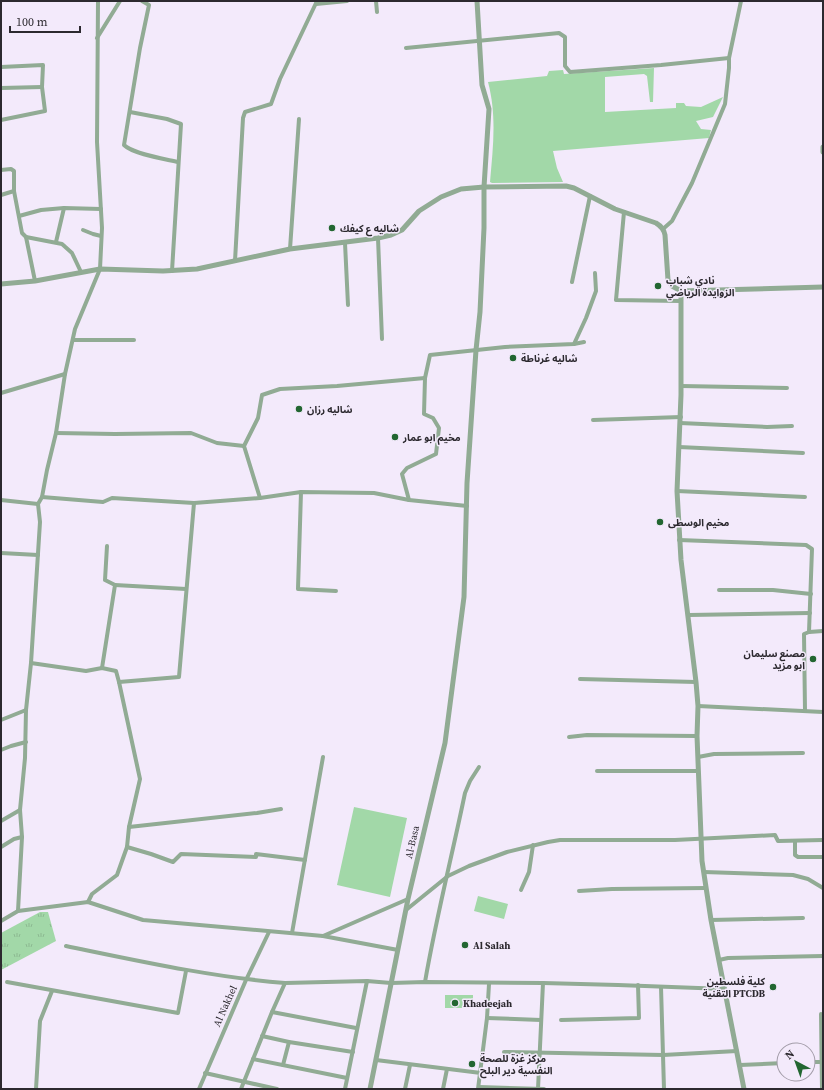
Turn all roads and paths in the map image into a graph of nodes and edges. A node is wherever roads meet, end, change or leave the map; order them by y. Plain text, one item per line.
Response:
1 (98, 1) edge
2 (120, 1) edge
3 (142, 1) edge
4 (346, 1) edge
5 (376, 1) edge
6 (477, 1) edge
7 (741, 1) edge
8 (317, 2) edge
9 (376, 12) dead end
10 (97, 38) junction
11 (479, 41) junction
12 (406, 48) dead end
13 (729, 58) junction
14 (1, 67) edge
15 (42, 87) junction
16 (1, 88) edge
17 (130, 112) junction
18 (299, 119) dead end
19 (1, 120) edge
20 (823, 147) edge
21 (823, 152) edge
22 (178, 162) junction
23 (1, 170) edge
24 (484, 187) junction
25 (14, 191) junction
26 (1, 195) edge
27 (590, 196) junction
28 (64, 208) junction
29 (101, 209) junction
30 (624, 212) junction
31 (19, 216) junction
32 (663, 229) junction
33 (83, 230) dead end
34 (26, 236) junction
35 (101, 236) junction
36 (378, 238) junction
37 (56, 242) junction
38 (345, 243) junction
39 (290, 249) junction
40 (235, 261) junction
41 (100, 270) junction
42 (172, 271) junction
43 (81, 272) junction
44 (595, 273) dead end
45 (35, 281) junction
46 (572, 282) dead end
47 (1, 284) edge
48 (823, 287) edge
49 (681, 291) junction
50 (680, 301) junction
51 (348, 305) dead end
52 (382, 339) dead end
53 (73, 340) junction
54 (134, 340) dead end
55 (584, 342) dead end
56 (574, 344) junction
57 (476, 350) junction
58 (65, 374) junction
59 (425, 378) junction
60 (681, 386) junction
61 (787, 388) dead end
62 (1, 392) edge
63 (681, 417) junction
64 (593, 420) dead end
65 (680, 423) junction
66 (792, 426) dead end
67 (56, 433) junction
68 (244, 446) junction
69 (679, 447) junction
70 (803, 453) dead end
71 (677, 491) junction
72 (301, 492) junction
73 (42, 497) junction
74 (806, 497) dead end
75 (260, 498) junction
76 (1, 500) edge
77 (409, 500) junction
78 (194, 503) junction
79 (38, 504) junction
80 (467, 506) junction
81 (679, 540) junction
82 (107, 546) dead end
83 (1, 553) edge
84 (38, 555) junction
85 (115, 585) junction
86 (186, 589) junction
87 (719, 590) dead end
88 (336, 591) dead end
89 (812, 594) junction
90 (810, 613) junction
91 (689, 614) junction
92 (809, 632) junction
93 (823, 632) edge
94 (32, 663) junction
95 (102, 668) junction
96 (580, 679) dead end
97 (119, 682) junction
98 (696, 682) junction
99 (698, 706) junction
100 (26, 710) junction
101 (805, 711) junction
102 (823, 712) edge
103 (1, 720) edge
104 (697, 736) junction
105 (569, 737) dead end
106 (26, 742) junction
107 (1, 750) edge
108 (803, 753) dead end
109 (324, 757) dead end
110 (698, 757) junction
111 (479, 767) dead end
112 (597, 771) dead end
113 (698, 771) junction
114 (281, 809) dead end
115 (20, 810) junction
116 (1, 821) edge
117 (129, 827) junction
118 (22, 837) junction
119 (701, 838) junction
120 (823, 840) edge
121 (795, 841) junction
122 (533, 845) junction
123 (1, 847) edge
124 (127, 847) junction
125 (823, 857) edge
126 (305, 860) junction
127 (704, 872) junction
128 (448, 876) junction
129 (706, 888) junction
130 (823, 888) edge
131 (521, 890) dead end
132 (580, 892) dead end
133 (408, 899) junction
134 (88, 902) junction
135 (406, 910) junction
136 (18, 911) junction
137 (803, 918) dead end
138 (1, 920) edge
139 (711, 920) junction
140 (269, 932) junction
141 (292, 933) junction
142 (323, 936) junction
143 (66, 946) dead end
144 (398, 950) junction
145 (823, 956) edge
146 (719, 960) junction
147 (186, 971) junction
148 (246, 980) junction
149 (366, 981) junction
150 (7, 982) dead end
151 (425, 982) junction
152 (286, 983) junction
153 (391, 983) junction
154 (542, 983) junction
155 (488, 984) junction
156 (638, 985) junction
157 (661, 987) junction
158 (725, 989) junction
159 (52, 991) junction
160 (272, 1012) junction
161 (821, 1014) dead end
162 (487, 1018) junction
163 (541, 1020) junction
164 (561, 1020) dead end
165 (356, 1028) junction
166 (262, 1036) junction
167 (289, 1042) junction
168 (738, 1051) junction
169 (353, 1052) junction
170 (504, 1052) dead end
171 (540, 1053) junction
172 (663, 1055) junction
173 (253, 1060) junction
174 (376, 1060) junction
175 (822, 1062) edge
176 (776, 1063) edge
177 (283, 1065) junction
178 (410, 1065) junction
179 (740, 1065) junction
180 (447, 1070) junction
181 (206, 1073) junction
182 (481, 1073) junction
183 (347, 1078) junction
184 (244, 1082) junction
185 (479, 1088) edge
186 (36, 1089) edge
187 (199, 1089) edge
188 (241, 1089) edge
189 (277, 1089) edge
190 (345, 1089) edge
191 (370, 1089) edge
192 (405, 1089) edge
193 (443, 1089) edge
194 (538, 1089) edge
195 (544, 1089) edge
196 (664, 1089) edge
197 (744, 1089) edge
198 (822, 1089) edge

1 - 10 street
2 - 10 street
3 - 17 street
4 - 8 street
5 - 9 street
6 - 11 street, Al-Basa
7 - 13 street
8 - 40 street
10 - 29 street
11 - 12 street
11 - 13 street
11 - 24 street, Al-Basa
13 - 32 street
14 - 15 street
15 - 16 street
15 - 19 street
17 - 22 street
17 - 22 street
18 - 39 street
20 - 21 street
22 - 42 street
23 - 25 street
24 - 27 street
24 - 36 street
24 - 57 street, Al-Basa
25 - 26 street
25 - 31 street
27 - 30 street
27 - 46 street
28 - 29 street
28 - 31 street
28 - 37 street
29 - 35 street
30 - 32 street
30 - 50 street
31 - 34 street
32 - 49 street
33 - 35 street
34 - 37 street
34 - 45 street
35 - 41 street
36 - 38 street
36 - 52 street
37 - 43 street
38 - 39 street
38 - 51 street
39 - 40 street
40 - 42 street
41 - 42 street
41 - 43 street
41 - 53 street
43 - 45 street
44 - 56 street
45 - 47 street
48 - 49 street
49 - 50 street
50 - 60 street
53 - 54 street
53 - 58 street
55 - 56 street
56 - 57 street
57 - 59 street
57 - 80 street, Al-Basa
58 - 62 street
58 - 67 street
59 - 68 street
59 - 77 street
60 - 61 street
60 - 63 street
63 - 64 street
63 - 65 street
65 - 66 street
65 - 69 street
67 - 68 street
67 - 73 street
68 - 75 street
69 - 70 street
69 - 71 street
71 - 74 street
71 - 81 street
72 - 75 street
72 - 77 street
72 - 88 street
73 - 78 street
73 - 79 street
75 - 78 street
76 - 79 street
77 - 80 street
78 - 86 street
79 - 84 street
80 - 133 street, Al-Basa
81 - 89 street
81 - 91 street
82 - 85 street
83 - 84 street
84 - 94 street
85 - 86 street
85 - 95 street
86 - 97 street
87 - 89 street
89 - 90 street
90 - 91 street
90 - 92 street
91 - 98 street
92 - 93 street
92 - 101 street
94 - 95 street
94 - 100 street
95 - 97 street
96 - 98 street
97 - 117 street
98 - 99 street
99 - 101 street
99 - 104 street
100 - 103 street
100 - 106 street
101 - 102 street
104 - 105 street
104 - 110 street
106 - 107 street
106 - 115 street
108 - 110 street
109 - 126 street
110 - 113 street
111 - 128 street
112 - 113 street
113 - 119 street
114 - 117 street
115 - 116 street
115 - 118 street
117 - 124 street
118 - 123 street
118 - 136 street
119 - 121 street
119 - 122 street
119 - 127 street
120 - 121 street
121 - 125 street
122 - 128 street
122 - 131 street
124 - 126 street
124 - 134 street
126 - 141 street
127 - 129 street
127 - 130 street
128 - 135 street
128 - 151 street
129 - 132 street
129 - 139 street
133 - 135 street, Al-Basa
133 - 142 street
134 - 136 street
134 - 140 street
135 - 144 street, Al-Basa
136 - 138 street
137 - 139 street
139 - 146 street
140 - 141 street
140 - 148 street, Al Nakhel
141 - 142 street
142 - 144 street
143 - 147 street
144 - 153 street, Al-Basa
145 - 146 street
146 - 158 street
147 - 148 street
147 - 159 street
148 - 152 street
148 - 181 street, Al Nakhel
149 - 152 street
149 - 153 street
149 - 165 street
150 - 159 street
151 - 153 street
151 - 155 street
152 - 160 street
153 - 174 street, Al-Basa
154 - 155 street
154 - 156 street
154 - 163 street
155 - 162 street
156 - 157 street
156 - 164 street
157 - 158 street
157 - 172 street
158 - 168 street
159 - 186 street
160 - 165 street
160 - 166 street
161 - 175 street
162 - 163 street
162 - 182 street
163 - 171 street
165 - 169 street
166 - 167 street
166 - 173 street
167 - 169 street
167 - 177 street
168 - 172 street
168 - 179 street
169 - 183 street
170 - 171 street
171 - 172 street
171 - 194 street
172 - 196 street
173 - 177 street
173 - 184 street
174 - 178 street
174 - 191 street, Al-Basa
175 - 198 street
176 - 179 street
177 - 183 street
178 - 180 street
178 - 192 street
179 - 197 street
180 - 182 street
180 - 193 street
181 - 184 street
181 - 187 street, Al Nakhel
182 - 185 street
183 - 190 street
184 - 188 street
184 - 189 street
185 - 194 street
194 - 195 street

